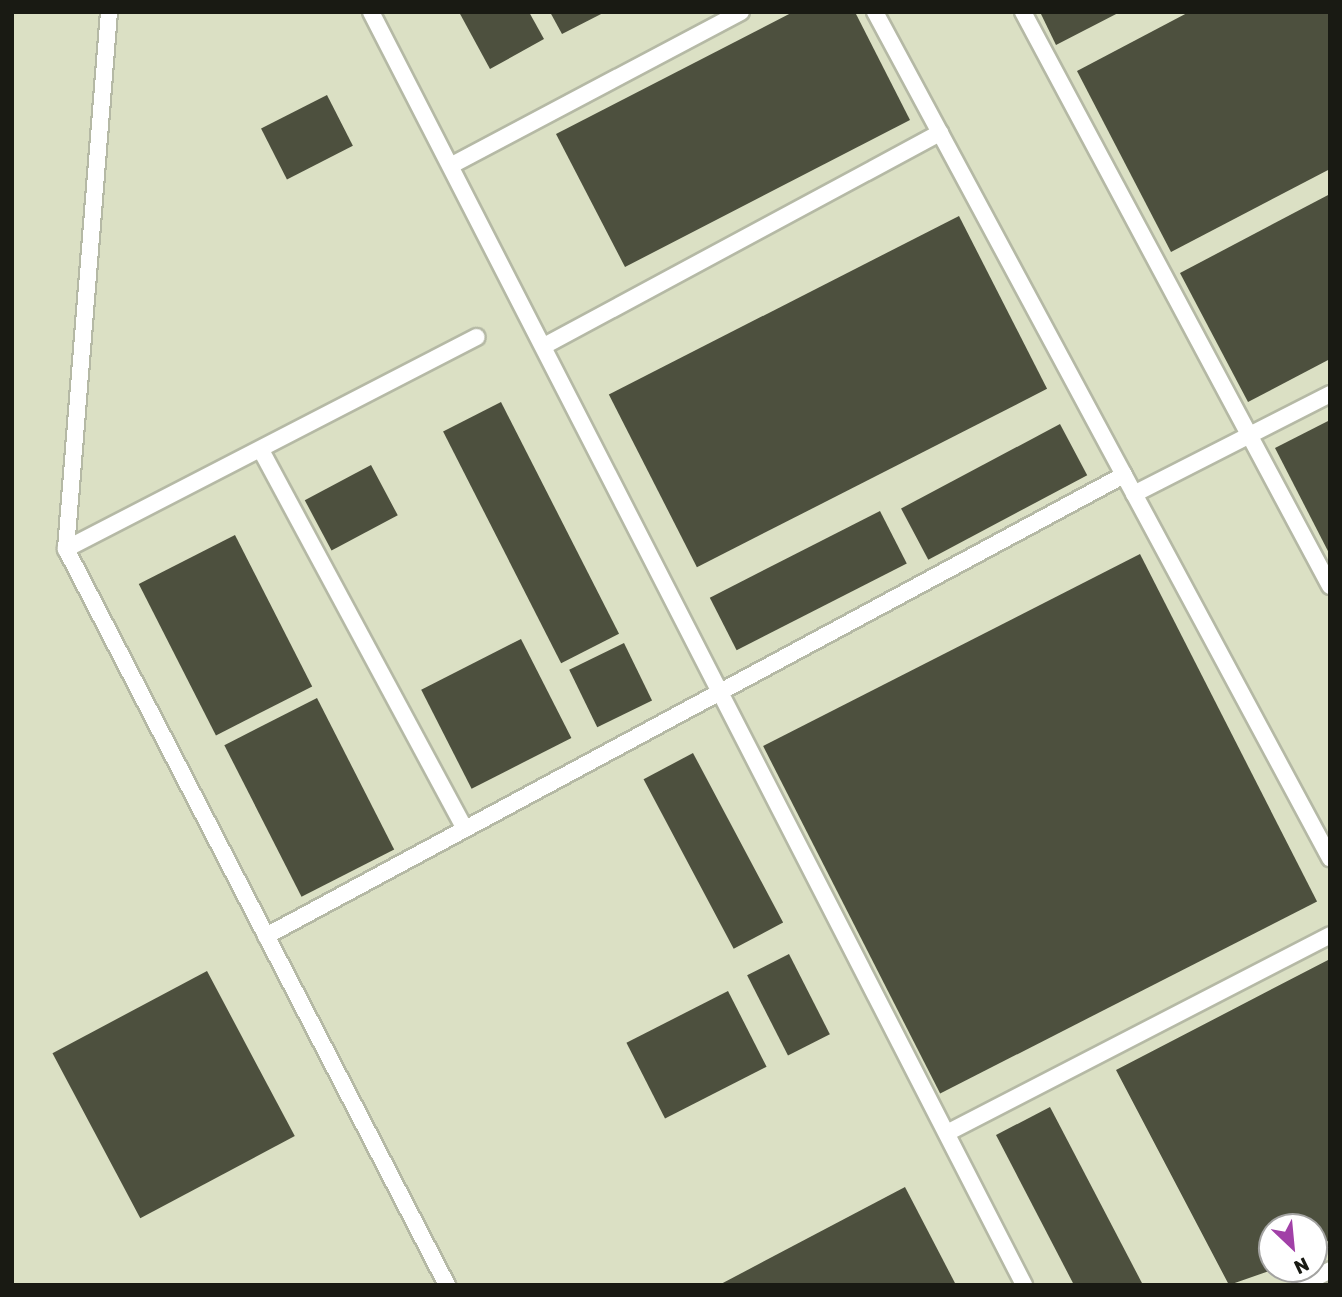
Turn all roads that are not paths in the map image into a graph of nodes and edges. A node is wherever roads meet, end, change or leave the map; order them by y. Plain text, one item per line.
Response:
1 (109, 12) edge
2 (371, 12) edge
3 (741, 12) edge
4 (876, 12) edge
5 (1023, 12) edge
6 (940, 133) junction
7 (452, 165) junction
8 (477, 337) dead end
9 (544, 346) junction
10 (1330, 394) edge
11 (1249, 434) junction
12 (262, 452) junction
13 (1124, 475) junction
14 (1134, 494) junction
15 (66, 549) junction
16 (1330, 586) edge
17 (721, 691) junction
18 (465, 829) junction
19 (1330, 859) edge
20 (1330, 935) edge
21 (266, 936) junction
22 (947, 1133) junction
23 (1330, 1270) edge
24 (447, 1285) edge
25 (1024, 1285) edge
26 (1301, 1285) edge

1 - 15 lane
2 - 7 lane
3 - 7 lane
4 - 6 lane
5 - 11 lane
6 - 9 lane
6 - 13 lane
7 - 9 lane
8 - 12 lane
9 - 17 lane
10 - 11 lane
11 - 14 lane
11 - 16 lane
12 - 15 lane
12 - 18 lane
13 - 14 lane
13 - 17 lane
14 - 19 lane
15 - 21 lane
17 - 18 lane
17 - 22 lane
18 - 21 lane
20 - 22 lane
21 - 24 lane
22 - 25 lane
23 - 26 lane

